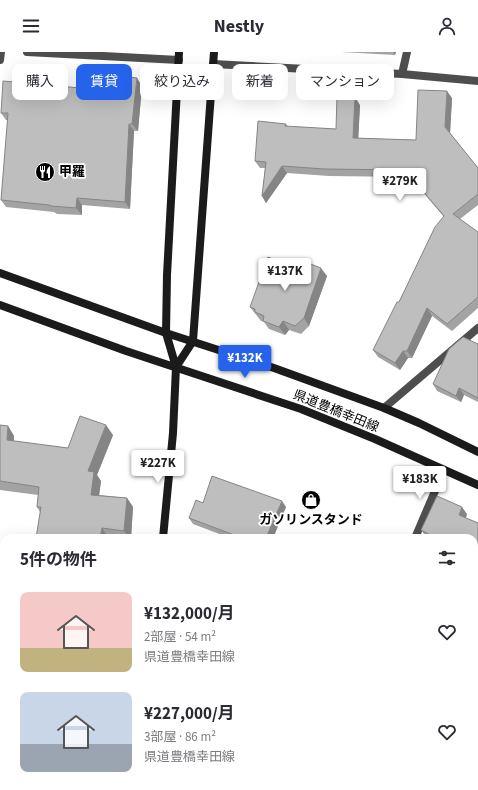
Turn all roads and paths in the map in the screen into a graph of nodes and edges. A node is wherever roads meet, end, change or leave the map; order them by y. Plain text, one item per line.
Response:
1 (1, 52) edge
2 (27, 52) edge
3 (214, 52) edge
4 (407, 52) edge
5 (179, 56) edge
6 (0, 60) edge
7 (213, 64) edge
8 (224, 65) edge
9 (402, 74) junction
10 (478, 81) edge
11 (210, 100) edge
12 (0, 273) edge
13 (0, 305) edge
14 (478, 328) edge
15 (166, 333) junction
16 (193, 341) junction
17 (176, 367) junction
18 (384, 408) junction
19 (478, 452) edge
20 (444, 470) junction
21 (478, 485) edge
22 (162, 534) edge
23 (417, 534) edge

1 - 6 street
2 - 5 street
3 - 7 main road
4 - 9 street
5 - 15 main road
8 - 9 street
9 - 10 street
11 - 16 main road
12 - 15 main road, 県道豊橋幸田線
13 - 17 main road, 県道豊橋幸田線
14 - 18 street
15 - 16 main road, 県道豊橋幸田線
15 - 17 main road
16 - 17 main road
16 - 18 main road, 県道豊橋幸田線
17 - 20 main road, 県道豊橋幸田線
17 - 22 main road
18 - 19 main road, 県道豊橋幸田線
20 - 21 main road, 県道豊橋幸田線
20 - 23 street

